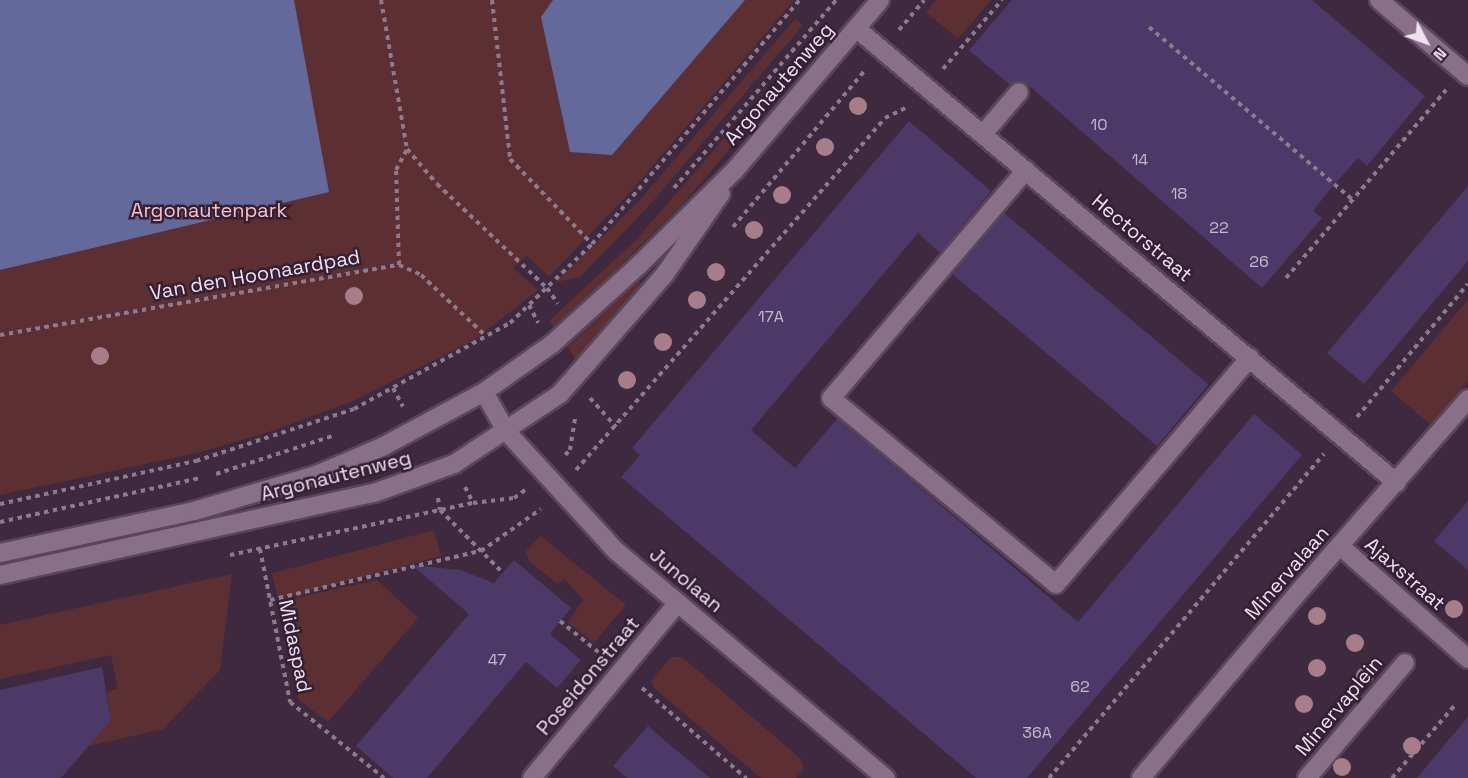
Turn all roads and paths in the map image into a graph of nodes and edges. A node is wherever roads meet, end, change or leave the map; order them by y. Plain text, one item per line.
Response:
1 (381, 0) edge
2 (492, 0) edge
3 (800, 0) edge
4 (836, 0) edge
5 (880, 0) edge
6 (1002, 0) edge
7 (1379, 0) edge
8 (1149, 27) dead end
9 (857, 28) junction
10 (1465, 74) edge
11 (928, 88) junction
12 (1019, 92) dead end
13 (983, 134) junction
14 (407, 149) junction
15 (735, 170) junction
16 (1026, 170) junction
17 (667, 197) dead end
18 (1353, 200) junction
19 (592, 244) junction
20 (399, 265) junction
21 (1286, 278) dead end
22 (1468, 284) edge
23 (547, 288) junction
24 (567, 296) dead end
25 (0, 335) edge
26 (486, 336) junction
27 (1250, 358) junction
28 (483, 392) junction
29 (410, 399) dead end
30 (1468, 399) edge
31 (391, 409) dead end
32 (506, 432) junction
33 (339, 434) dead end
34 (1342, 435) junction
35 (214, 474) dead end
36 (203, 478) dead end
37 (1397, 483) junction
38 (559, 489) junction
39 (0, 504) edge
40 (0, 522) edge
41 (1340, 546) junction
42 (260, 549) dead end
43 (0, 553) edge
44 (0, 574) edge
45 (270, 600) junction
46 (678, 603) junction
47 (560, 621) dead end
48 (1468, 658) edge
49 (1405, 663) dead end
50 (622, 671) junction
51 (1455, 705) dead end
52 (384, 778) edge
53 (532, 778) edge
54 (746, 778) edge
55 (886, 778) edge
56 (1049, 778) edge
57 (1141, 778) edge
58 (1307, 778) edge
59 (1392, 778) edge

1 - 14 path
2 - 19 path
3 - 19 path
4 - 17 path
5 - 9 street, Argonautenweg
6 - 11 path
7 - 10 street
8 - 18 path
9 - 11 street, Hectorstraat
9 - 15 street, Argonautenweg
10 - 18 path
11 - 13 street, Hectorstraat
11 - 38 path
12 - 13 street
13 - 16 street, Hectorstraat
14 - 20 path
14 - 23 path
15 - 28 street, Argonautenweg
15 - 32 street, Argonautenweg
16 - 27 street, Hectorstraat
16 - 27 street
18 - 21 path
19 - 23 path
20 - 25 path, Van den Hoonaardpad
20 - 26 path
22 - 34 path
23 - 24 path
23 - 26 path
26 - 39 path
27 - 34 street, Hectorstraat
28 - 32 street, Junolaan
28 - 43 street, Argonautenweg
29 - 31 path
30 - 37 street, Minervalaan
32 - 38 street, Junolaan
32 - 44 street, Argonautenweg
33 - 35 path
34 - 37 street, Hectorstraat
34 - 56 path
36 - 40 path
37 - 41 street, Minervalaan
38 - 45 path
38 - 46 street, Junolaan
41 - 48 street, Ajaxstraat
41 - 57 street, Minervalaan
42 - 45 path, Midaspad
45 - 52 path, Midaspad
46 - 50 street, Poseidonstraat
46 - 55 street, Junolaan
47 - 50 path
49 - 58 street, Minervaplein
50 - 53 street, Poseidonstraat
50 - 54 path
51 - 59 path

